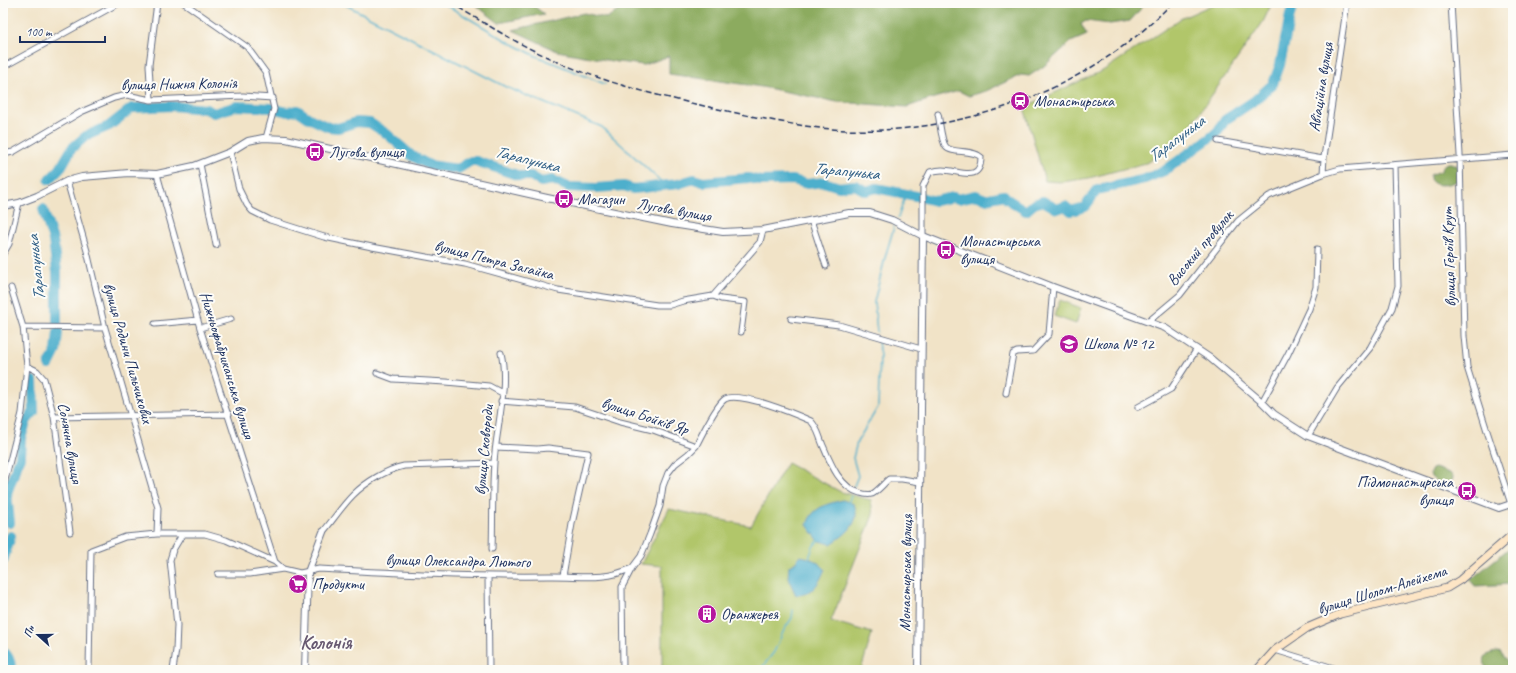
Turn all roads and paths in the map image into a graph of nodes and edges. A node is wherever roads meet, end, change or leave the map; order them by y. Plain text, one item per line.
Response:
1 (120, 3) edge
2 (157, 3) edge
3 (184, 3) edge
4 (1347, 3) edge
5 (1451, 3) edge
6 (3, 67) edge
7 (273, 98) junction
8 (151, 100) junction
9 (938, 114) dead end
10 (266, 138) junction
11 (1218, 142) dead end
12 (230, 152) junction
13 (3, 154) edge
14 (1513, 155) edge
15 (1324, 159) junction
16 (1460, 159) junction
17 (200, 164) junction
18 (1395, 165) junction
19 (157, 174) junction
20 (1323, 174) junction
21 (67, 181) junction
22 (19, 203) junction
23 (3, 206) edge
24 (811, 220) junction
25 (763, 230) junction
26 (922, 236) junction
27 (216, 245) dead end
28 (1317, 249) dead end
29 (3, 254) edge
30 (826, 266) dead end
31 (1053, 287) junction
32 (11, 288) dead end
33 (713, 296) junction
34 (231, 319) dead end
35 (791, 319) dead end
36 (198, 320) junction
37 (1149, 322) junction
38 (155, 324) dead end
39 (23, 327) junction
40 (105, 328) junction
41 (200, 328) junction
42 (741, 332) dead end
43 (921, 349) junction
44 (1197, 349) junction
45 (501, 353) dead end
46 (27, 366) junction
47 (377, 373) dead end
48 (502, 393) junction
49 (1006, 393) dead end
50 (501, 401) junction
51 (1262, 402) junction
52 (1138, 407) dead end
53 (229, 414) junction
54 (132, 415) junction
55 (54, 417) junction
56 (1308, 436) junction
57 (696, 446) junction
58 (496, 447) junction
59 (494, 463) junction
60 (920, 482) junction
61 (3, 488) edge
62 (1512, 507) edge
63 (70, 532) dead end
64 (323, 532) joint
65 (156, 534) junction
66 (1513, 534) edge
67 (182, 535) junction
68 (492, 549) dead end
69 (275, 562) junction
70 (632, 568) junction
71 (283, 569) junction
72 (308, 572) junction
73 (218, 574) dead end
74 (488, 576) junction
75 (562, 576) junction
76 (1275, 650) junction
77 (89, 670) edge
78 (173, 670) edge
79 (305, 670) edge
80 (489, 670) edge
81 (623, 670) edge
82 (918, 670) edge
83 (1257, 670) edge
84 (1340, 670) edge

1 - 6 street
2 - 8 street
3 - 7 street
4 - 15 street, Авіаційна вулиця
5 - 16 street, вулиця Героїв Крут
7 - 8 street, вулиця Нижня Колонія
7 - 10 street
8 - 13 street, вулиця Нижня Колонія
9 - 26 street
10 - 12 street, Лугова вулиця
10 - 25 street, Лугова вулиця
11 - 15 street
12 - 17 street, Лугова вулиця
12 - 33 street, вулиця Петра Загайка
14 - 16 street, Високий провулок
15 - 20 street, Авіаційна вулиця
16 - 18 street, Високий провулок
16 - 62 street, вулиця Героїв Крут
17 - 19 street, Лугова вулиця
17 - 27 street
18 - 20 street, Високий провулок
18 - 56 street
19 - 21 street, Лугова вулиця
19 - 36 street, Нижньофабриканська вулиця
20 - 37 street, Високий провулок
21 - 22 street, Лугова вулиця
21 - 40 street, вулиця Родини Пильчикових
22 - 23 street, Лугова вулиця
22 - 29 street
24 - 25 street, Лугова вулиця
24 - 26 street, Лугова вулиця
24 - 30 street
25 - 33 street
26 - 31 street
26 - 43 street, Монастирська вулиця
28 - 51 street
31 - 37 street
31 - 49 street
32 - 39 street
33 - 42 street
34 - 41 street
35 - 43 street
36 - 38 street
36 - 41 street, Нижньофабриканська вулиця
37 - 44 street
39 - 40 street
39 - 46 street
40 - 54 street, вулиця Родини Пильчикових
41 - 53 street, Нижньофабриканська вулиця
43 - 60 street, Монастирська вулиця
44 - 51 street
44 - 52 street
45 - 48 street, вулиця Сковороди
46 - 55 street, Сонячна вулиця
46 - 61 street
47 - 48 street
48 - 50 street, вулиця Сковороди
50 - 57 street, вулиця Бойків Яр
50 - 58 street, вулиця Сковороди
51 - 56 street
53 - 54 street
53 - 69 street, Нижньофабриканська вулиця
54 - 55 street
54 - 65 street, вулиця Родини Пильчикових
55 - 63 street, Сонячна вулиця
56 - 62 street
57 - 60 street, вулиця Бойків Яр
57 - 70 street
58 - 59 street, вулиця Сковороди
58 - 75 street
59 - 64 street
59 - 68 street, вулиця Сковороди
60 - 82 street, Монастирська вулиця
64 - 72 street
65 - 67 street
65 - 77 street
66 - 76 main road, вулиця Шолом-Алейхема
67 - 69 street
67 - 78 street
69 - 71 street
70 - 75 street, вулиця Олександра Лютого
70 - 81 street
71 - 72 street, вулиця Олександра Лютого
71 - 73 street, вулиця Олександра Лютого
72 - 74 street, вулиця Олександра Лютого
72 - 79 street
74 - 75 street, вулиця Олександра Лютого
74 - 80 street
76 - 83 main road, вулиця Шолом-Алейхема
76 - 84 street

